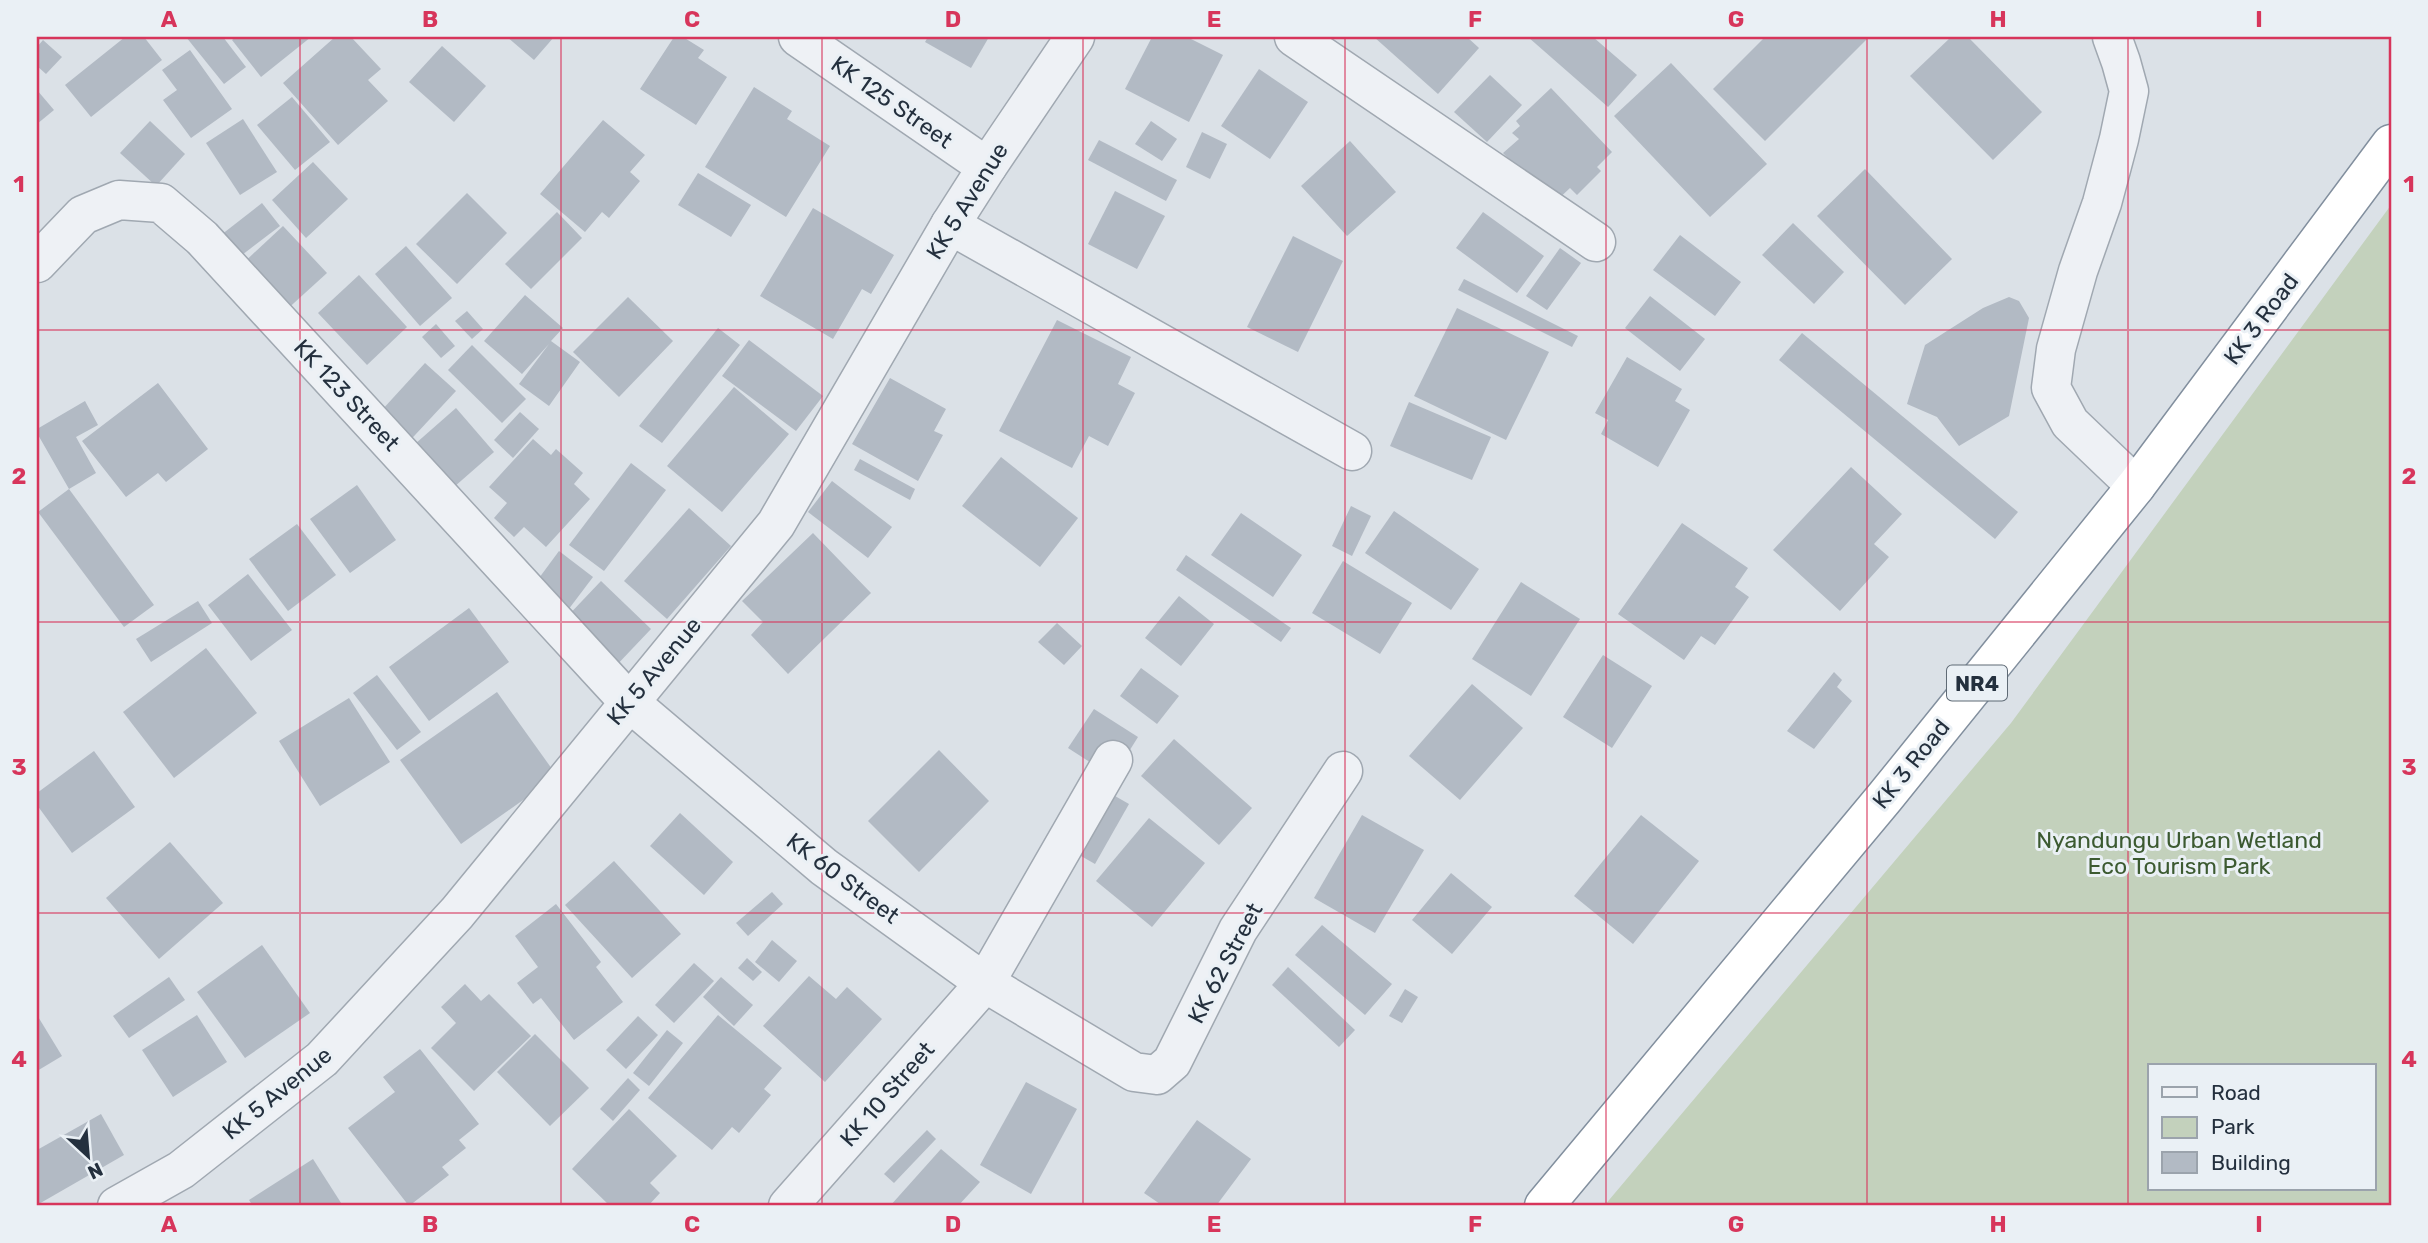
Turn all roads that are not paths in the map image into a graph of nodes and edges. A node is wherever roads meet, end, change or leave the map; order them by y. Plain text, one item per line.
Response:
1 (798, 37) edge
2 (1075, 37) edge
3 (1294, 37) edge
4 (2112, 37) edge
5 (2391, 144) edge
6 (987, 167) junction
7 (950, 225) junction
8 (1596, 242) dead end
9 (37, 263) edge
10 (1352, 451) dead end
11 (2136, 486) junction
12 (628, 701) junction
13 (1113, 760) dead end
14 (1343, 771) dead end
15 (985, 983) junction
16 (1073, 1035) joint
17 (117, 1206) edge
18 (788, 1206) edge
19 (1544, 1206) edge

1 - 6 street, KK 125 Street
2 - 6 street, KK 5 Avenue
3 - 8 street
4 - 11 street
5 - 11 highway, KK 3 Road / NR4
6 - 7 street, KK 5 Avenue
7 - 10 street
7 - 12 street, KK 5 Avenue
9 - 12 street, KK 123 Street
11 - 19 highway, KK 3 Road / NR4
12 - 15 street, KK 60 Street
12 - 17 street, KK 5 Avenue
13 - 15 street, KK 10 Street
14 - 16 street, KK 62 Street
15 - 16 street, KK 60 Street
15 - 18 street, KK 10 Street

